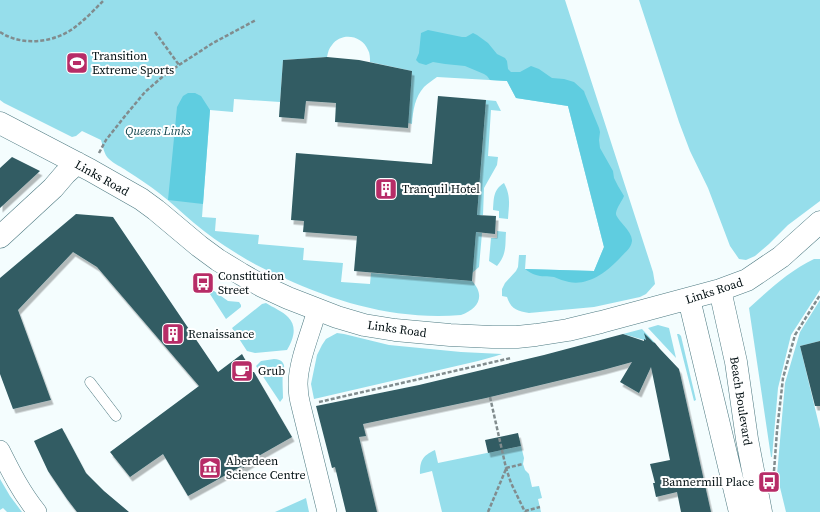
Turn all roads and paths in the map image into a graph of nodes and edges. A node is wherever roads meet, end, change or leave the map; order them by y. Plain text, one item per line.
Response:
1 (104, 0) edge
2 (256, 20) dead end
3 (0, 32) edge
4 (156, 32) dead end
5 (179, 65) junction
6 (0, 123) edge
7 (83, 167) junction
8 (820, 222) edge
9 (0, 237) edge
10 (720, 290) junction
11 (820, 295) edge
12 (689, 299) junction
13 (317, 310) junction
14 (513, 357) dead end
15 (483, 365) junction
16 (484, 369) dead end
17 (90, 382) dead end
18 (490, 397) dead end
19 (301, 406) junction
20 (116, 416) dead end
21 (0, 450) edge
22 (523, 464) dead end
23 (506, 468) junction
24 (774, 477) dead end
25 (540, 507) dead end
26 (525, 511) edge
27 (36, 512) edge
28 (327, 512) edge
29 (488, 512) edge
30 (740, 512) edge
31 (761, 512) edge

1 - 3 path
2 - 5 path
4 - 5 path
5 - 7 path
6 - 7 street, Links Road
7 - 9 street
7 - 13 street, Links Road
8 - 10 street, Links Road
10 - 12 street, Links Road
10 - 31 street, Beach Boulevard
11 - 24 path
12 - 13 street, Links Road
12 - 30 street, Beach Boulevard
13 - 19 street
14 - 15 path
15 - 16 path
15 - 19 path
17 - 20 lane
18 - 23 path
19 - 28 street
21 - 27 street
22 - 23 path
23 - 26 path
23 - 29 path
25 - 26 path

